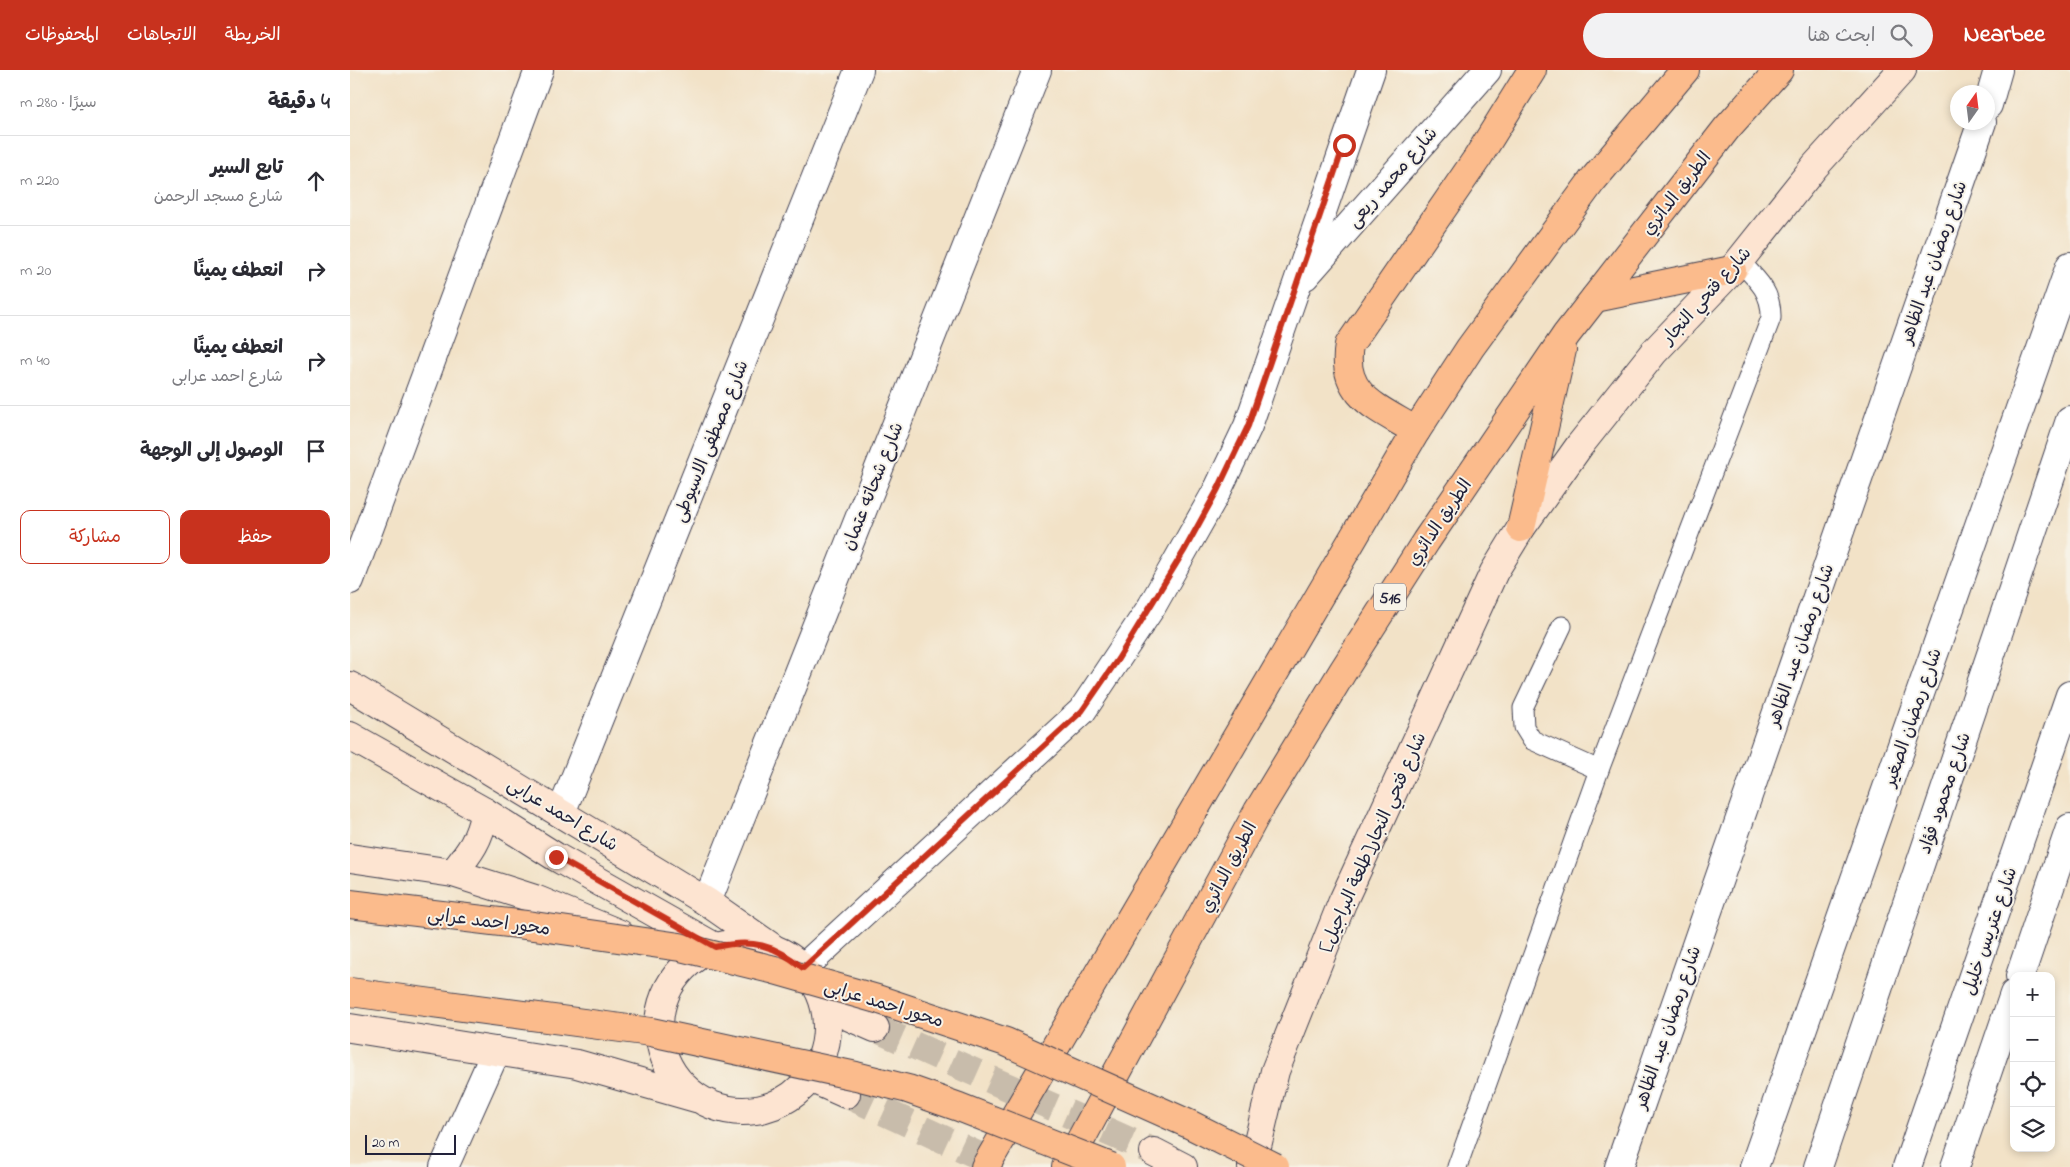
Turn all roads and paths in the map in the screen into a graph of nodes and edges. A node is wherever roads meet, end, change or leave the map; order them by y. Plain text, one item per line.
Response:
1 (539, 70) edge
2 (859, 70) edge
3 (1037, 70) edge
4 (1371, 70) edge
5 (1486, 70) edge
6 (1532, 70) edge
7 (1685, 70) edge
8 (1779, 70) edge
9 (1902, 70) edge
10 (1998, 70) edge
11 (1994, 85) edge
12 (1979, 130) edge
13 (1736, 265) junction
14 (2070, 266) edge
15 (1298, 285) junction
16 (1595, 298) junction
17 (1566, 336) junction
18 (2070, 420) edge
19 (1416, 431) junction
20 (1522, 528) junction
21 (350, 580) edge
22 (1562, 626) dead end
23 (350, 686) edge
24 (2070, 695) edge
25 (352, 743) edge
26 (1599, 770) junction
27 (485, 812) junction
28 (561, 813) junction
29 (2070, 828) edge
30 (350, 858) edge
31 (453, 874) junction
32 (708, 902) junction
33 (350, 904) edge
34 (715, 947) junction
35 (773, 948) junction
36 (689, 962) junction
37 (803, 968) junction
38 (2021, 972) edge
39 (350, 992) edge
40 (825, 1006) junction
41 (2010, 1006) edge
42 (350, 1028) edge
43 (875, 1028) tunnel mouth
44 (496, 1051) junction
45 (810, 1078) junction
46 (846, 1094) tunnel mouth
47 (701, 1099) junction
48 (1154, 1152) tunnel mouth
49 (444, 1167) edge
50 (985, 1167) edge
51 (1066, 1167) edge
52 (1111, 1167) edge
53 (1183, 1167) edge
54 (1252, 1167) edge
55 (1275, 1167) edge
56 (1457, 1167) edge
57 (1619, 1167) edge
58 (1754, 1167) edge
59 (1818, 1167) edge
60 (1907, 1167) edge
61 (1955, 1167) edge

1 - 21 street
2 - 28 street, شارع مصطفى الاسيوطى
3 - 32 street, شارع شحاته عتمان
4 - 15 street
5 - 15 street, شارع محمد ريعى
6 - 19 highway
7 - 19 highway
8 - 16 highway, الطريق الدائري / 516
9 - 13 street, شارع فتحي النجار
10 - 11 street
12 - 57 street, شارع رمضان عبد الظاهر
13 - 16 highway
13 - 20 street, شارع فتحي النجار
13 - 26 lane
14 - 58 street, شارع رمضان الصغير
15 - 37 street
16 - 17 highway, الطريق الدائري / 516
17 - 20 highway
17 - 51 highway, الطريق الدائري / 516
18 - 59 street, شارع محمود فؤاد
19 - 50 highway
20 - 54 street, شارع فتحي النجار[طلعة البراجيل]
22 - 26 lane
23 - 28 street, شارع احمد عرابى
24 - 60 street, شارع عتريس خليل
25 - 27 street
26 - 56 lane
27 - 31 street
27 - 34 street
28 - 32 street, شارع احمد عرابى
29 - 38 street
30 - 31 street
31 - 36 street
32 - 35 street, شارع احمد عرابى
33 - 55 highway, محور احمد عرابى, bridge
34 - 35 street
34 - 36 street
35 - 37 street
36 - 47 street
37 - 40 street
39 - 52 highway, bridge
40 - 43 street
40 - 45 street
41 - 61 street
42 - 44 street
44 - 47 street
44 - 49 street
45 - 46 street
45 - 47 street
48 - 53 street

